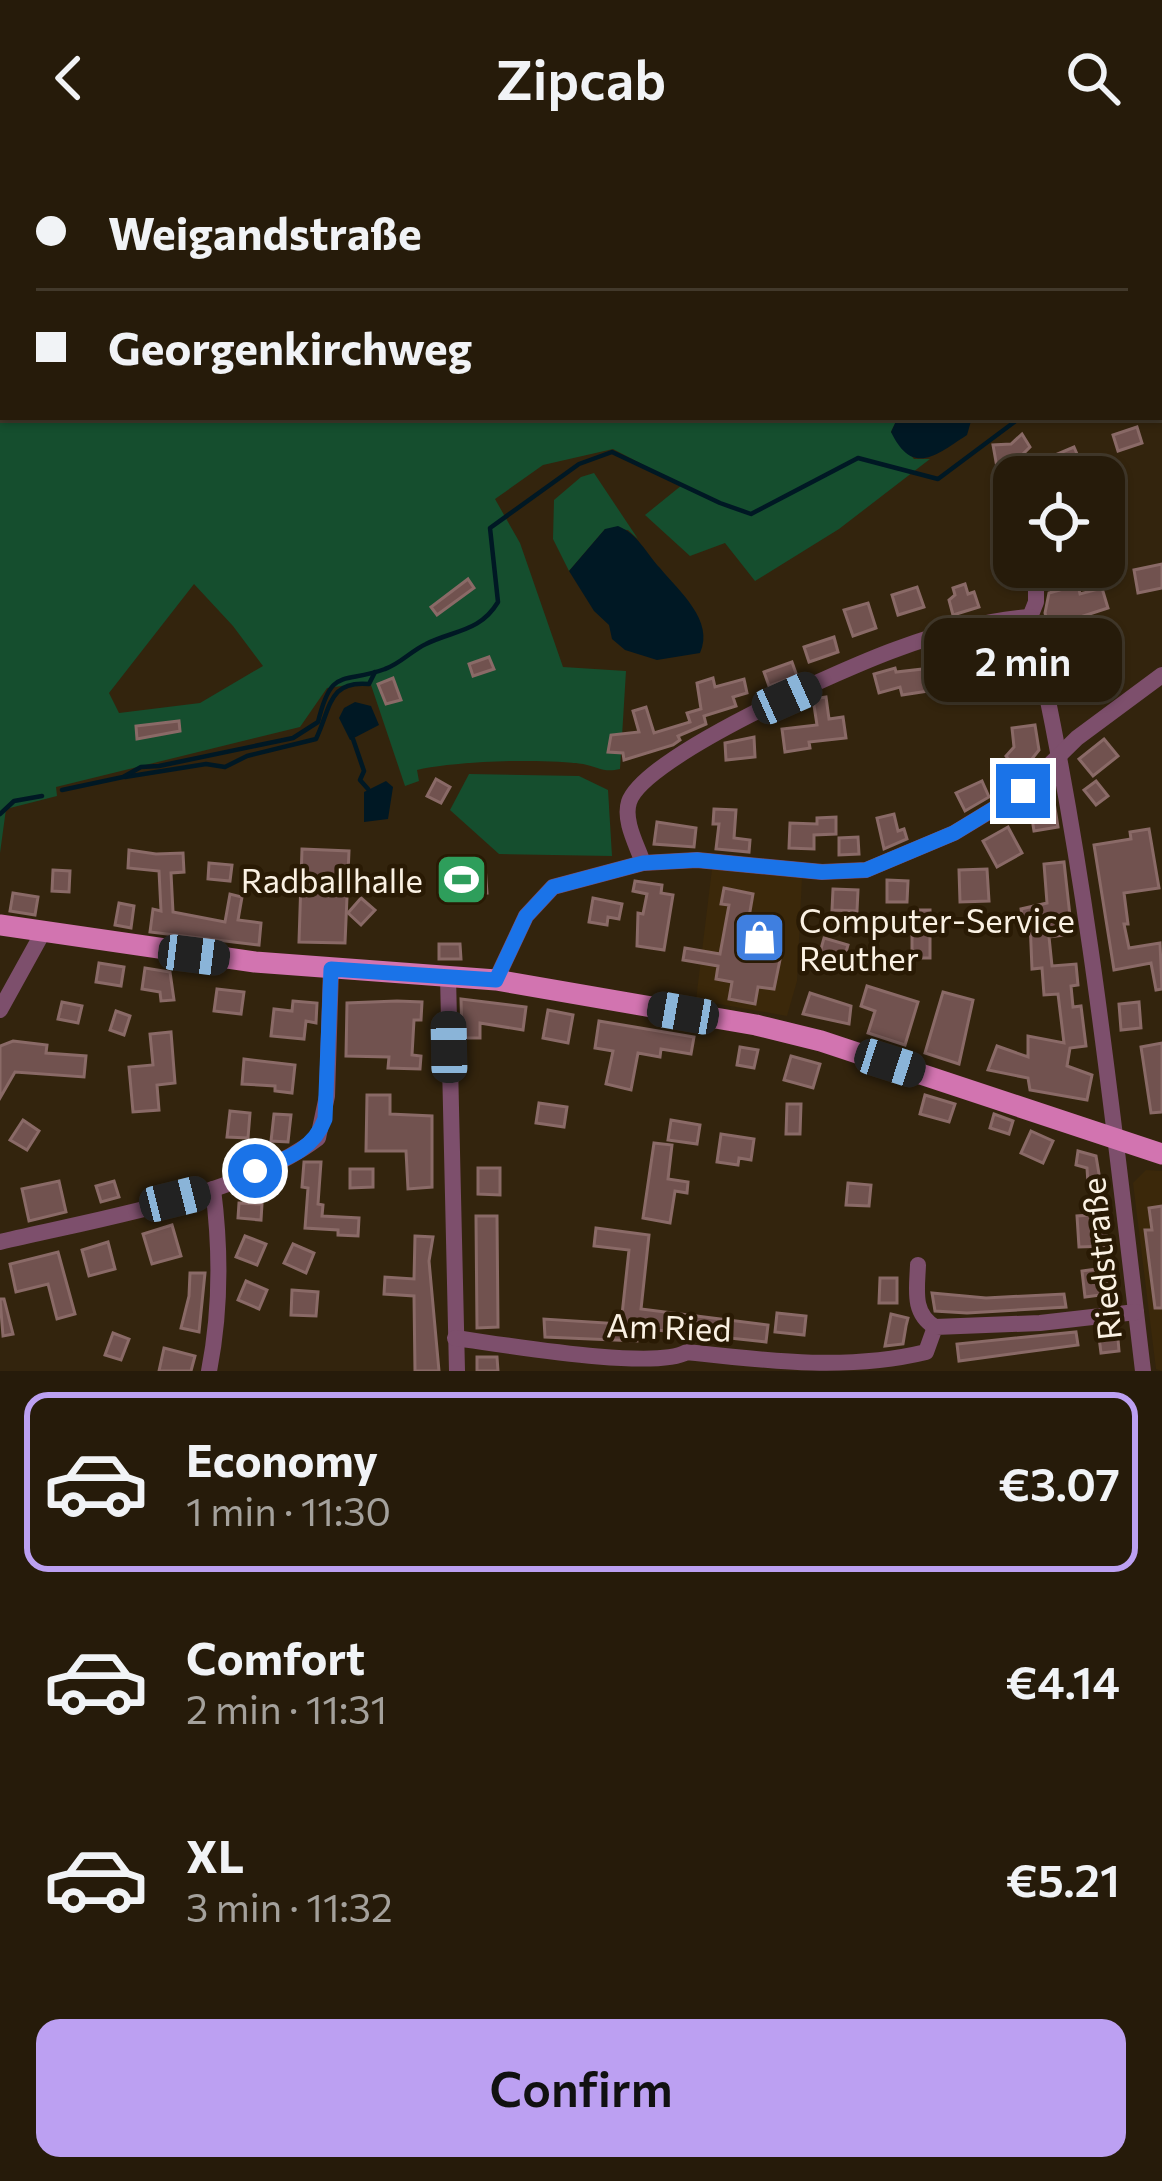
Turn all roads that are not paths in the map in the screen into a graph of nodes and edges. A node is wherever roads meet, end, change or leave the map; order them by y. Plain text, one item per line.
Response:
1 (1037, 588) edge
2 (1030, 617) junction
3 (1162, 675) edge
4 (1060, 756) junction
5 (643, 863) junction
6 (0, 925) edge
7 (42, 934) junction
8 (331, 969) junction
9 (448, 976) junction
10 (496, 980) junction
11 (0, 1010) edge
12 (1117, 1141) junction
13 (1162, 1154) edge
14 (212, 1189) junction
15 (0, 1242) edge
16 (918, 1265) dead end
17 (1136, 1312) junction
18 (935, 1328) junction
19 (455, 1338) junction
20 (675, 1365) edge
21 (209, 1371) edge
22 (457, 1371) edge
23 (1143, 1371) edge

1 - 2 street, Riedstraße
2 - 4 street, Riedstraße
2 - 5 street
3 - 4 street
4 - 5 street
4 - 12 street, Riedstraße
5 - 10 street
6 - 7 main road
7 - 8 main road
7 - 11 street
8 - 9 main road
8 - 14 street
9 - 10 main road
9 - 19 street
10 - 12 main road
12 - 13 main road
12 - 17 street, Riedstraße
14 - 15 street
14 - 21 street
16 - 18 street
17 - 18 street
17 - 23 street, Riedstraße
18 - 20 street, Am Ried
19 - 20 street, Am Ried
19 - 22 street

